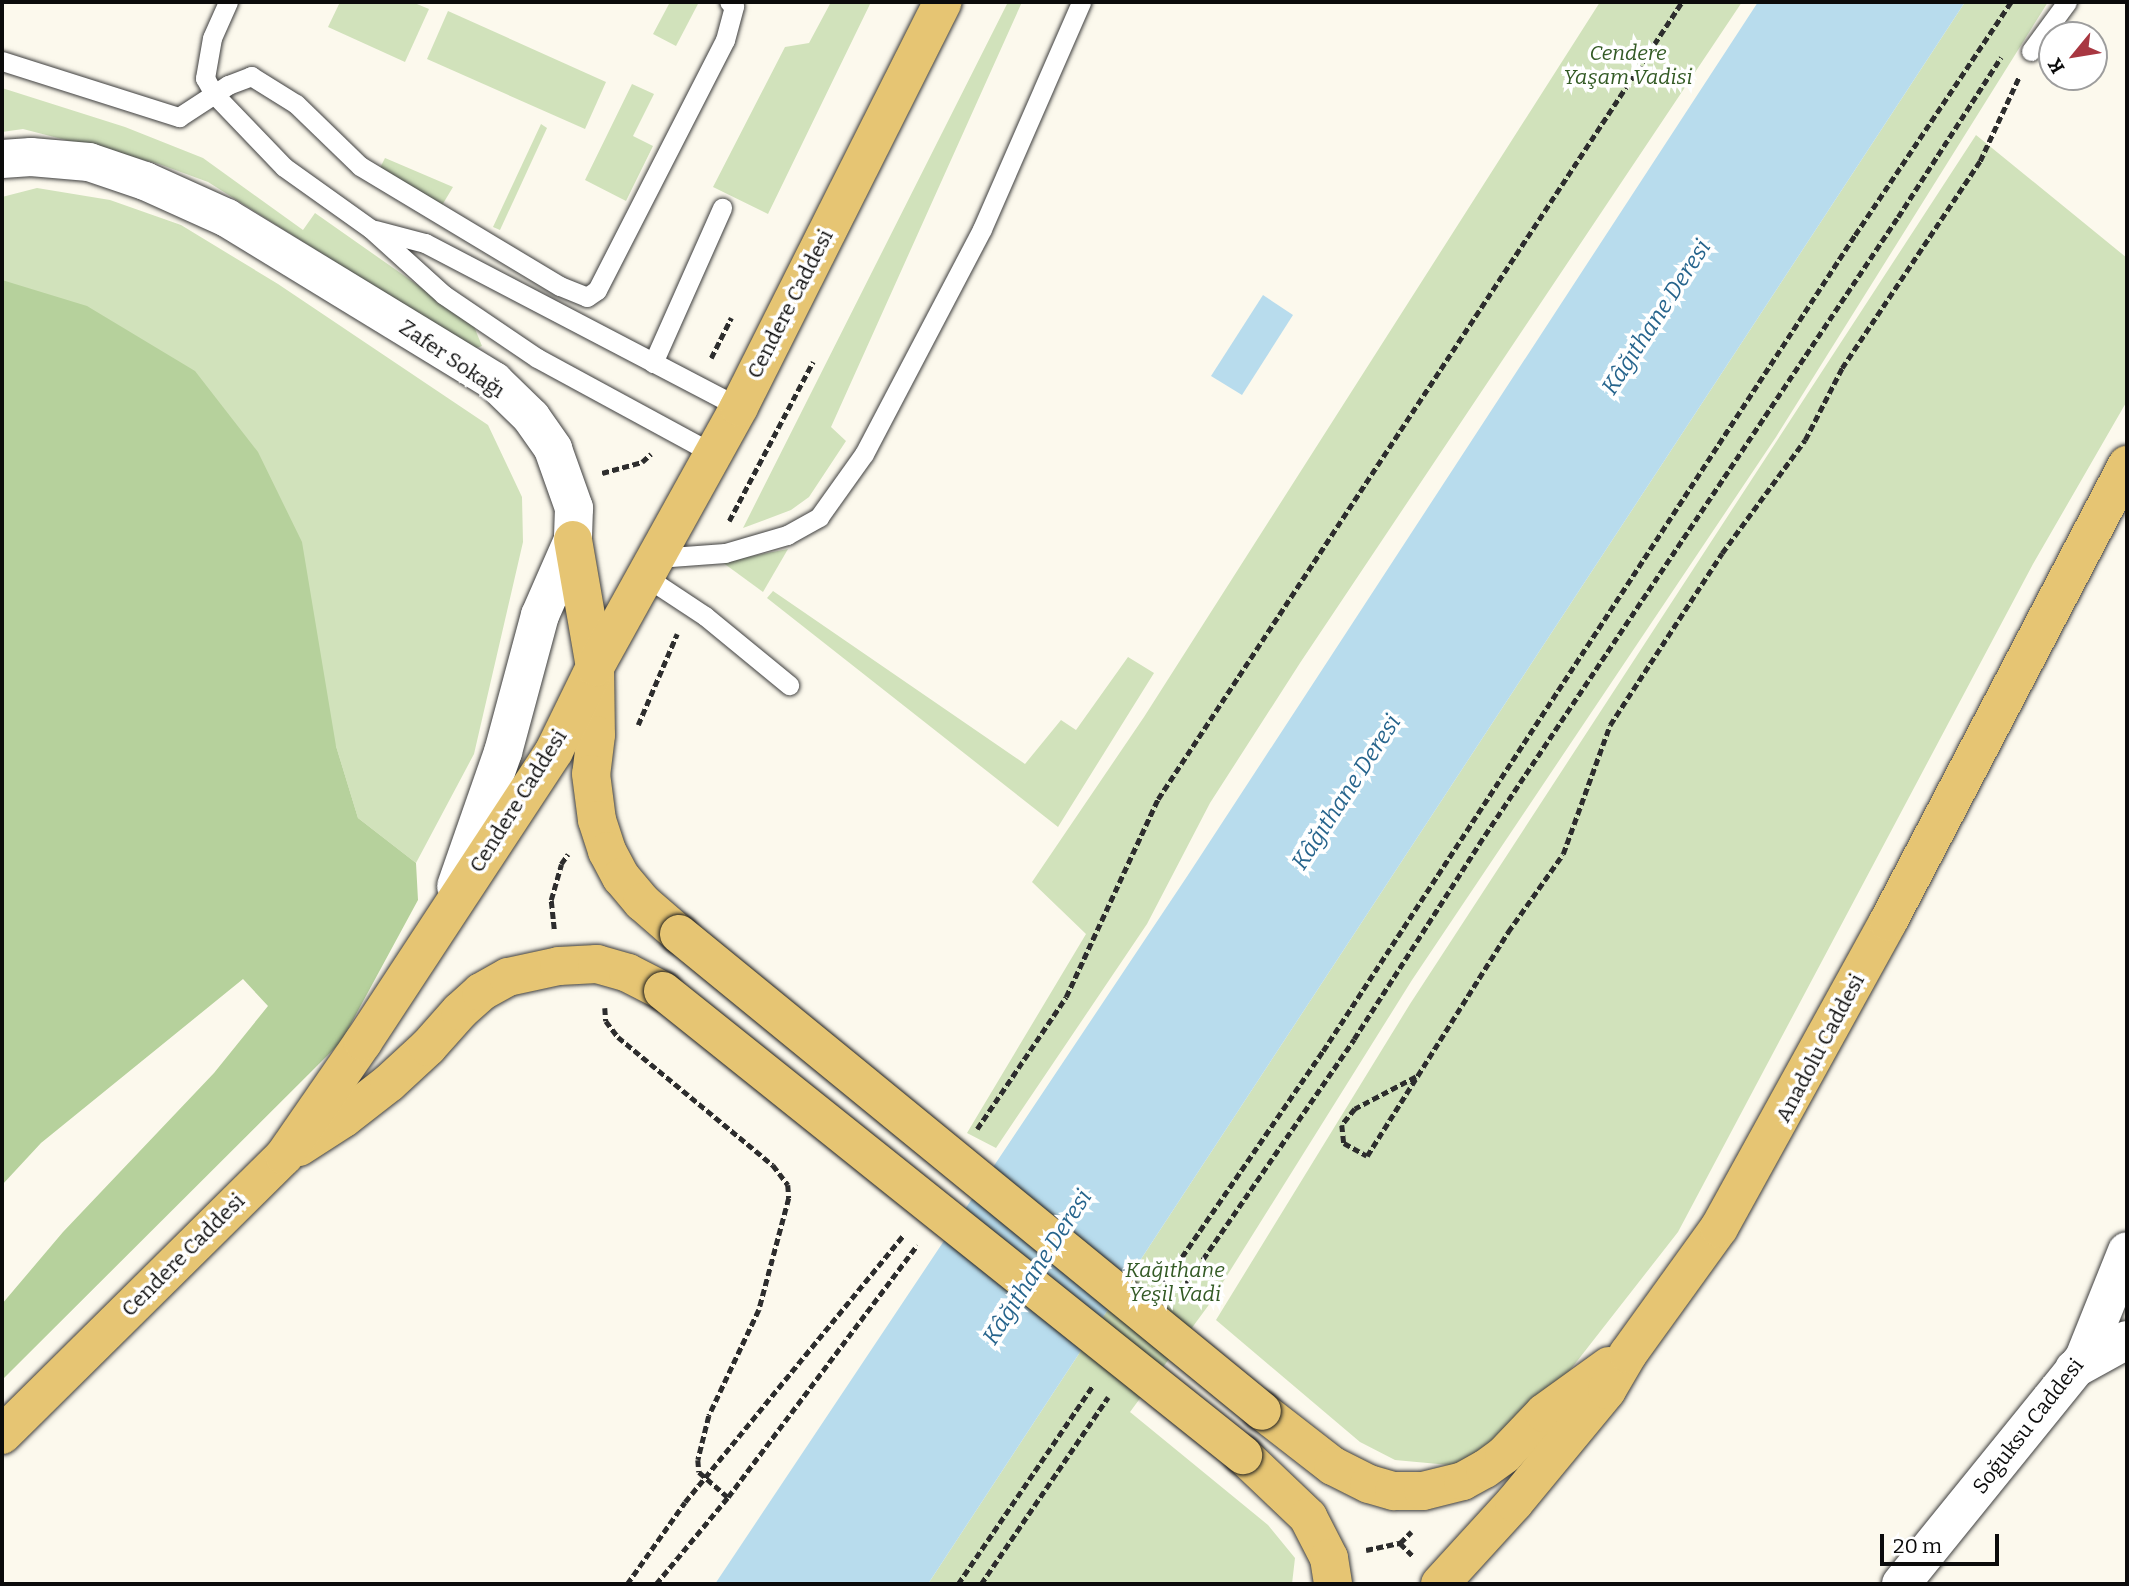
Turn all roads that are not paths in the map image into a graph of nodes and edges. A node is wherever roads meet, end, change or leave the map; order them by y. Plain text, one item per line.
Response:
1 (228, 2) edge
2 (729, 2) edge
3 (943, 2) edge
4 (1082, 2) edge
5 (2067, 2) edge
6 (2031, 51) road end
7 (2, 61) edge
8 (214, 94) junction
9 (2, 159) edge
10 (722, 208) dead end
11 (371, 229) junction
12 (653, 363) junction
13 (738, 407) junction
14 (714, 454) junction
15 (2127, 465) edge
16 (573, 540) junction
17 (652, 568) junction
18 (595, 667) junction
19 (789, 685) dead end
20 (446, 915) junction
21 (284, 1156) junction
22 (2127, 1251) edge
23 (2127, 1340) edge
24 (1628, 1354) junction
25 (2074, 1369) junction
26 (2, 1435) edge
27 (1333, 1584) edge
28 (1440, 1584) edge
29 (1901, 1584) edge

1 - 8 lane
2 - 8 lane
3 - 13 main road, Cendere Caddesi
4 - 17 lane
5 - 6 lane
7 - 8 lane
8 - 11 lane
9 - 16 street, Zafer Sokağı
10 - 12 lane
11 - 12 lane
11 - 14 lane
12 - 13 lane
13 - 14 main road, Cendere Caddesi
14 - 17 main road, Cendere Caddesi
15 - 24 main road, Anadolu Caddesi
16 - 18 main road
16 - 20 street, Zafer Sokağı
17 - 18 main road, Cendere Caddesi
17 - 19 lane
18 - 20 main road, Cendere Caddesi
18 - 24 main road, bridge
20 - 21 main road, Cendere Caddesi
21 - 26 main road, Cendere Caddesi
21 - 27 main road, bridge
22 - 25 street, Soğuksu Caddesi
23 - 25 street
24 - 28 main road, Anadolu Caddesi
25 - 29 street, Soğuksu Caddesi

